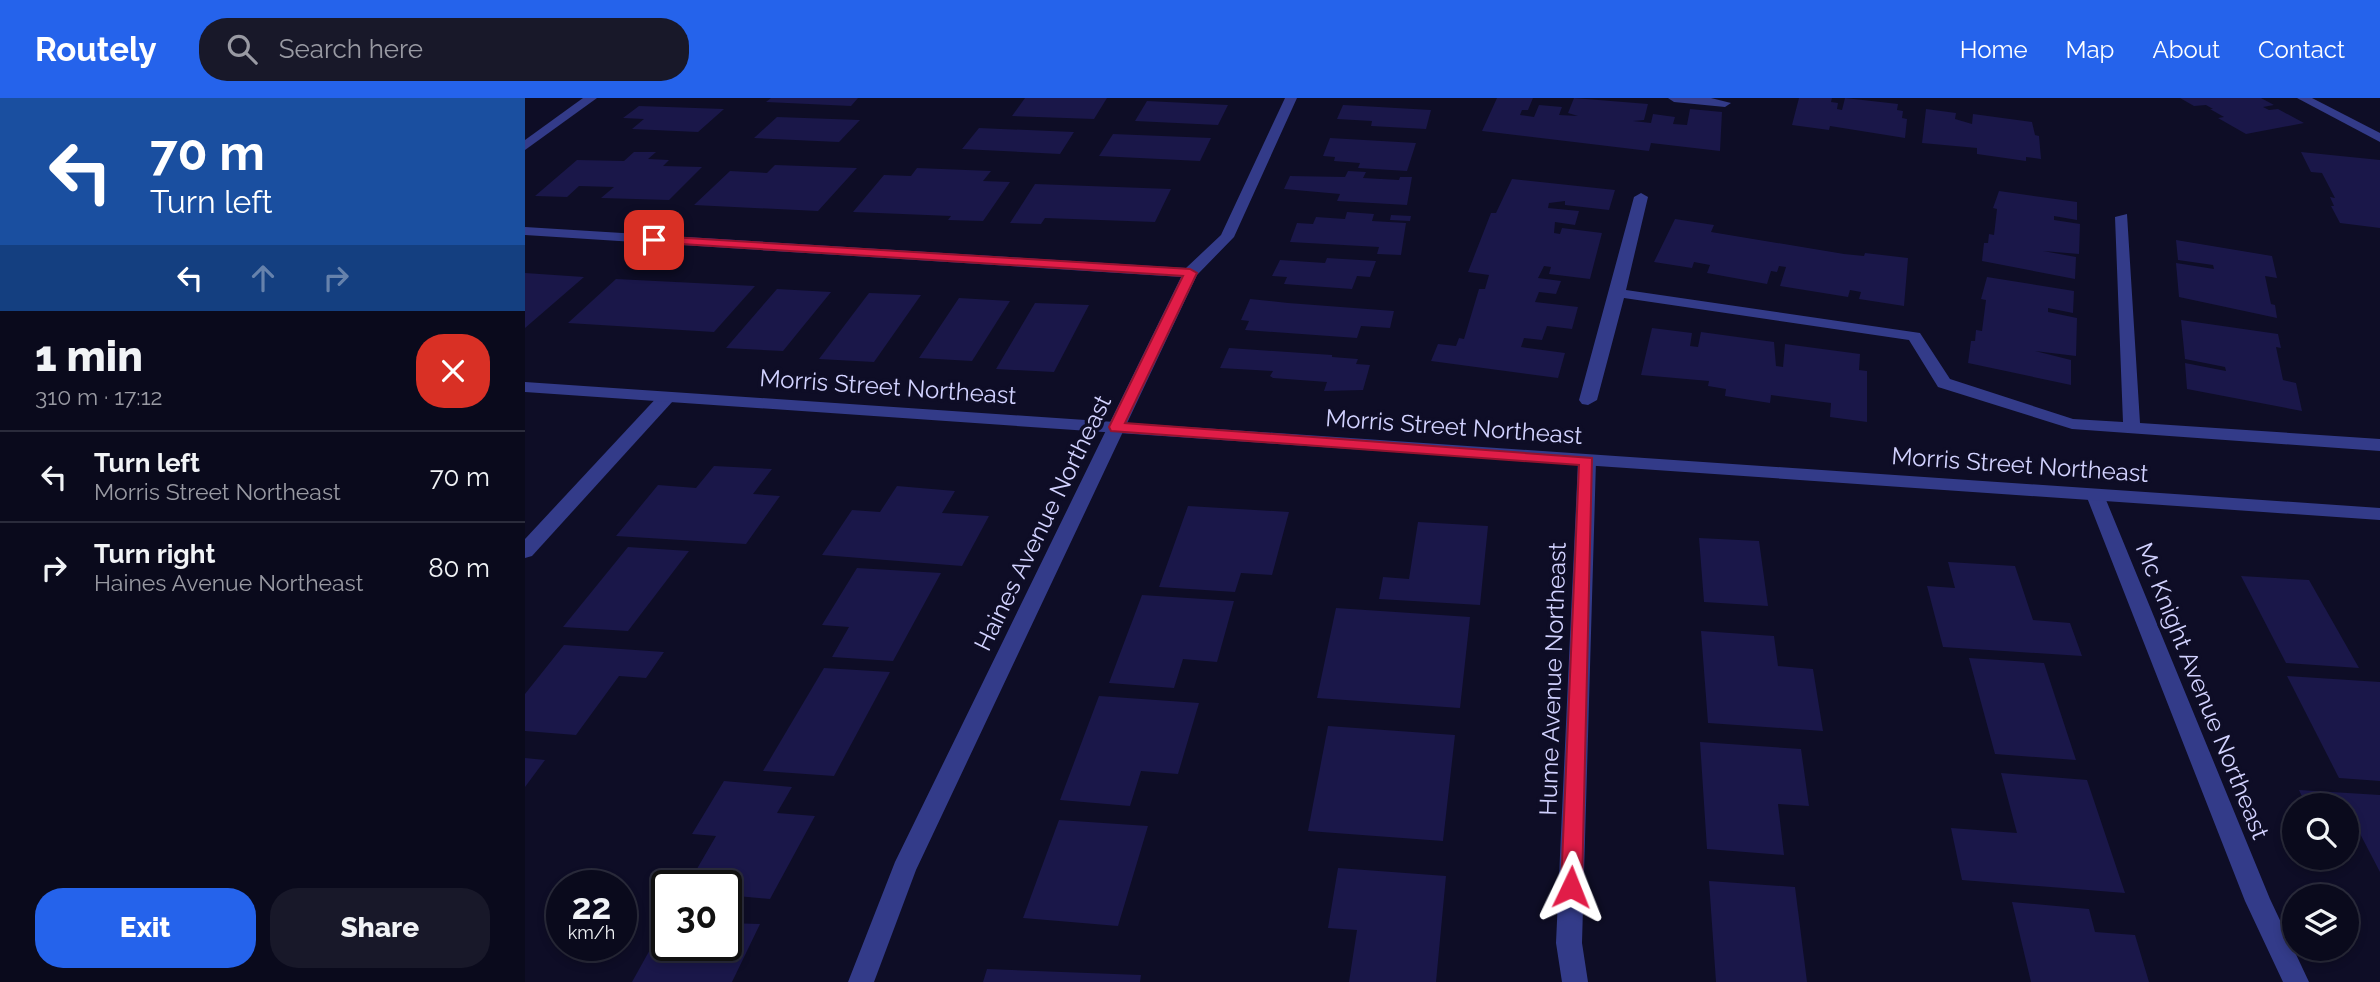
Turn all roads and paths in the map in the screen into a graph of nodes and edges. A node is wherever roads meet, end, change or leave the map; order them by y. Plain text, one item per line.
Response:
1 (591, 98) edge
2 (1291, 98) edge
3 (1674, 98) edge
4 (2303, 98) edge
5 (1725, 103) dead end
6 (2380, 138) edge
7 (525, 146) edge
8 (1641, 197) dead end
9 (2122, 218) dead end
10 (525, 231) edge
11 (1190, 273) junction
12 (1618, 293) junction
13 (525, 387) edge
14 (667, 397) junction
15 (1588, 400) dead end
16 (1116, 427) junction
17 (2132, 430) junction
18 (2380, 445) edge
19 (1587, 461) junction
20 (2095, 495) junction
21 (2380, 514) edge
22 (525, 551) edge
23 (861, 982) edge
24 (1575, 982) edge
25 (2295, 982) edge

1 - 7 street
2 - 11 street, Haines Avenue Northeast
3 - 5 street
4 - 6 street
8 - 12 street
9 - 17 street
10 - 11 street
11 - 16 street, Haines Avenue Northeast
12 - 15 street
12 - 17 street
13 - 14 street, Morris Street Northeast
14 - 16 street, Morris Street Northeast
14 - 22 street
16 - 19 street, Morris Street Northeast
16 - 23 street, Haines Avenue Northeast
17 - 18 street
19 - 20 street, Morris Street Northeast
19 - 24 street, Hume Avenue Northeast
20 - 21 street, Morris Street Northeast
20 - 25 street, Mc Knight Avenue Northeast

